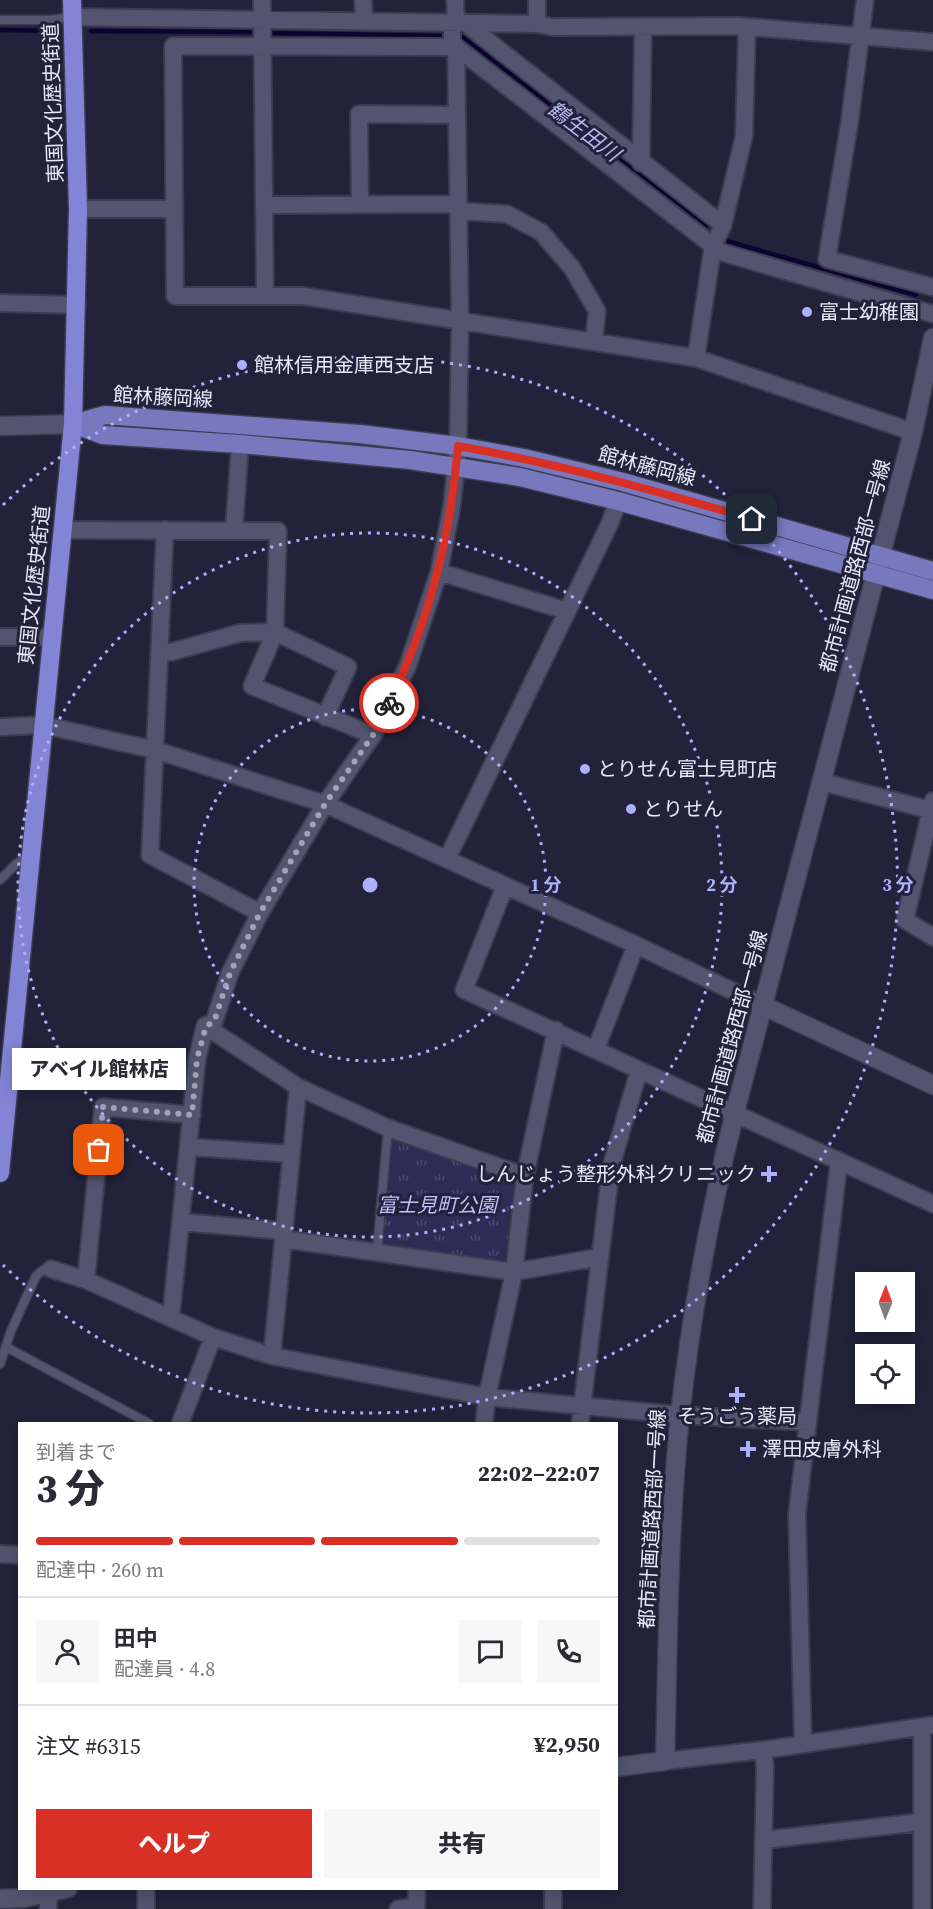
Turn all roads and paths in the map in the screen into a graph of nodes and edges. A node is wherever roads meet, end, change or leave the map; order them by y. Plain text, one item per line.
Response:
1 (164, 0) edge
2 (262, 0) edge
3 (363, 0) edge
4 (455, 0) edge
5 (537, 0) edge
6 (864, 0) edge
7 (72, 8) edge
8 (164, 17) junction
9 (262, 19) junction
10 (0, 20) edge
11 (364, 21) junction
12 (458, 23) junction
13 (537, 24) junction
14 (643, 27) junction
15 (747, 27) junction
16 (860, 36) junction
17 (933, 42) edge
18 (263, 46) junction
19 (456, 48) junction
20 (457, 115) junction
21 (641, 162) junction
22 (360, 204) junction
23 (264, 205) junction
24 (458, 207) junction
25 (78, 209) junction
26 (173, 209) junction
27 (723, 225) junction
28 (713, 246) junction
29 (933, 287) edge
30 (265, 295) junction
31 (0, 303) edge
32 (77, 304) junction
33 (933, 314) edge
34 (460, 321) junction
35 (933, 338) edge
36 (594, 341) junction
37 (696, 358) junction
38 (73, 424) junction
39 (0, 426) edge
40 (913, 432) junction
41 (240, 444) junction
42 (458, 446) junction
43 (456, 467) junction
44 (618, 501) junction
45 (234, 529) junction
46 (62, 530) junction
47 (165, 530) junction
48 (881, 556) junction
49 (933, 571) edge
50 (439, 572) junction
51 (876, 574) junction
52 (933, 590) edge
53 (567, 611) junction
54 (275, 632) junction
55 (0, 637) edge
56 (52, 637) junction
57 (160, 652) junction
58 (325, 717) junction
59 (43, 725) junction
60 (0, 727) edge
61 (373, 735) junction
62 (155, 750) junction
63 (822, 782) junction
64 (325, 804) junction
65 (932, 805) edge
66 (30, 855) junction
67 (447, 860) junction
68 (0, 880) edge
69 (506, 886) junction
70 (260, 913) junction
71 (933, 937) edge
72 (636, 945) junction
73 (764, 1006) junction
74 (206, 1026) junction
75 (556, 1030) junction
76 (596, 1049) junction
77 (639, 1070) junction
78 (933, 1085) edge
79 (298, 1087) junction
80 (735, 1112) junction
81 (192, 1115) junction
82 (388, 1128) junction
83 (189, 1147) junction
84 (291, 1154) junction
85 (839, 1161) junction
86 (0, 1173) edge
87 (525, 1176) junction
88 (933, 1204) edge
89 (182, 1222) junction
90 (284, 1235) junction
91 (377, 1252) junction
92 (600, 1257) junction
93 (51, 1269) joint
94 (514, 1272) junction
95 (86, 1280) junction
96 (171, 1316) junction
97 (213, 1336) junction
98 (6, 1347) junction
99 (272, 1356) junction
100 (0, 1364) edge
101 (488, 1397) junction
102 (581, 1406) junction
103 (680, 1415) junction
104 (146, 1422) edge
105 (181, 1422) edge
106 (484, 1422) edge
107 (580, 1422) edge
108 (807, 1422) junction
109 (0, 1554) edge
110 (18, 1555) edge
111 (927, 1726) edge
112 (803, 1744) junction
113 (764, 1750) junction
114 (665, 1761) junction
115 (618, 1767) edge
116 (921, 1822) junction
117 (764, 1840) junction
118 (66, 1890) edge
119 (146, 1890) edge
120 (417, 1890) edge
121 (553, 1890) edge
122 (0, 1899) edge
123 (48, 1901) edge
124 (416, 1908) edge
125 (146, 1909) edge
126 (398, 1909) edge
127 (553, 1909) edge
128 (762, 1909) edge
129 (922, 1909) edge

1 - 8 street
2 - 9 street
3 - 11 street
4 - 12 street
5 - 13 street
6 - 16 street
7 - 8 street
7 - 10 lane
7 - 25 highway, 東国文化歴史街道
8 - 9 street
9 - 11 street
9 - 18 street
11 - 12 street
12 - 13 street
12 - 19 street
12 - 21 street
13 - 14 street
14 - 15 street
14 - 21 street
15 - 16 street
15 - 27 street
16 - 17 street
16 - 29 street
18 - 19 street
18 - 23 street
18 - 26 street
19 - 20 street
19 - 28 street
20 - 22 street
20 - 24 street
21 - 27 street
22 - 23 street
22 - 24 street
23 - 30 street
24 - 34 street
24 - 36 street
25 - 26 street
25 - 32 highway, 東国文化歴史街道
26 - 30 street
27 - 28 street
28 - 33 street
28 - 37 street
30 - 34 street
31 - 32 street
32 - 38 highway, 東国文化歴史街道
34 - 36 street
34 - 42 street
35 - 40 street, 都市計画道路西部一号線
36 - 37 street
37 - 40 street
38 - 39 street
38 - 41 main road, 館林藤岡線
38 - 42 main road, 館林藤岡線
38 - 46 highway, 東国文化歴史街道
40 - 48 street, 都市計画道路西部一号線
41 - 43 main road, 館林藤岡線
41 - 45 street
42 - 43 street
42 - 48 main road, 館林藤岡線
43 - 44 main road, 館林藤岡線
43 - 50 street
44 - 51 main road, 館林藤岡線
44 - 53 street
45 - 47 street
45 - 54 street
46 - 47 street
46 - 56 highway, 東国文化歴史街道
47 - 57 street
48 - 49 main road, 館林藤岡線
48 - 51 street, 都市計画道路西部一号線
50 - 53 street
50 - 61 street
51 - 52 main road, 館林藤岡線
51 - 63 street, 都市計画道路西部一号線
53 - 67 street
54 - 57 street
54 - 58 street
54 - 58 street
55 - 56 street
56 - 59 highway, 東国文化歴史街道
57 - 62 street
58 - 61 street
59 - 60 street
59 - 62 street
59 - 66 highway, 東国文化歴史街道
61 - 64 street
62 - 64 street
62 - 70 street
63 - 65 street
63 - 73 street, 都市計画道路西部一号線
64 - 67 street
64 - 70 street
65 - 71 street
66 - 68 lane
66 - 86 highway, 東国文化歴史街道
67 - 69 street
69 - 72 street
69 - 75 street
70 - 74 street
72 - 73 street
72 - 76 street
73 - 78 street
73 - 80 street, 都市計画道路西部一号線
74 - 79 street
74 - 81 street
75 - 76 street
75 - 87 street
76 - 77 street
77 - 80 street
77 - 92 street
79 - 82 street
79 - 84 street
80 - 85 street
80 - 103 street, 都市計画道路西部一号線
81 - 83 street
81 - 95 street
82 - 87 street
82 - 91 lane
83 - 84 street
83 - 89 street
84 - 90 street
85 - 88 street
85 - 108 street
87 - 94 street
89 - 90 street
89 - 96 street
90 - 91 street
90 - 99 street
91 - 94 street
92 - 94 street
92 - 102 street
93 - 95 street
93 - 98 lane
94 - 101 street
95 - 96 street
96 - 97 street
97 - 99 street
97 - 105 street
98 - 100 lane
98 - 104 lane
99 - 101 street
101 - 102 street
101 - 106 street
102 - 103 street
102 - 107 street
103 - 108 street
103 - 114 street, 都市計画道路西部一号線
108 - 112 street
109 - 110 street
111 - 112 street
111 - 116 street
112 - 113 street
113 - 114 street
113 - 117 street
114 - 115 street
116 - 117 street
116 - 129 street
117 - 128 street
118 - 123 street
119 - 125 street
120 - 124 street
121 - 127 street
122 - 123 street
124 - 126 street

